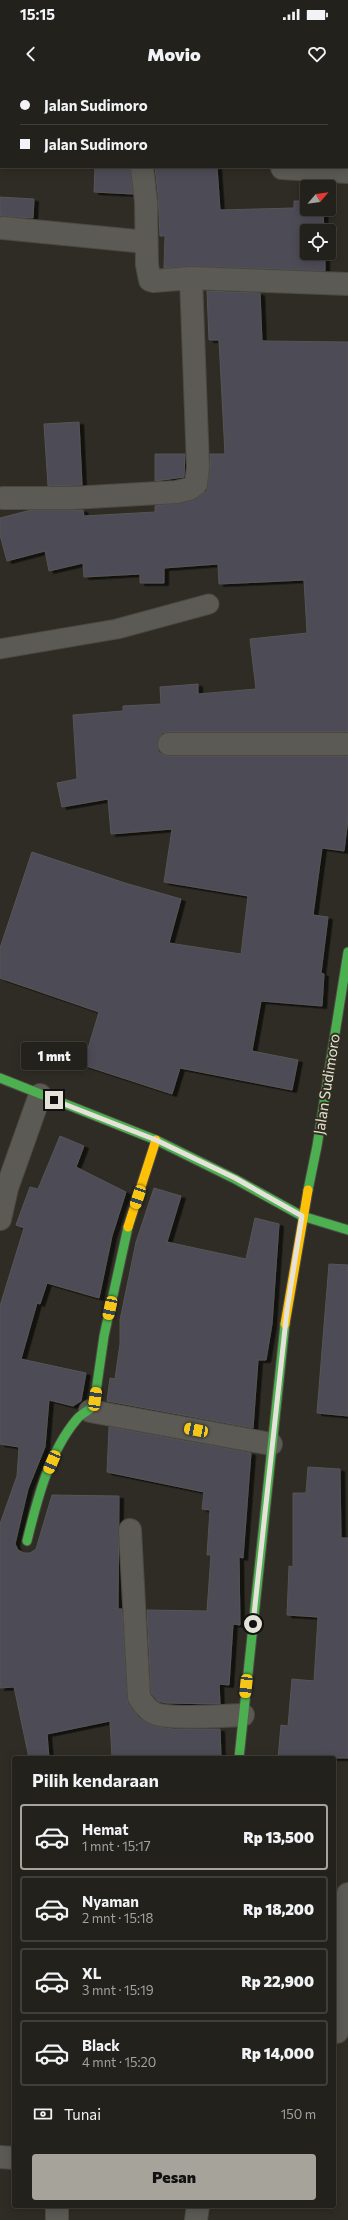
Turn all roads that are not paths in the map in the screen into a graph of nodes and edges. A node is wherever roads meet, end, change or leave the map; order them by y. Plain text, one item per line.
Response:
1 (142, 168) edge
2 (282, 168) dead end
3 (348, 172) edge
4 (3, 228) dead end
5 (146, 242) junction
6 (191, 278) junction
7 (348, 284) edge
8 (3, 498) dead end
9 (209, 604) dead end
10 (0, 649) edge
11 (169, 744) dead end
12 (348, 744) edge
13 (348, 952) edge
14 (344, 988) edge
15 (0, 1078) edge
16 (40, 1094) junction
17 (156, 1140) junction
18 (302, 1216) junction
19 (0, 1218) edge
20 (348, 1230) edge
21 (90, 1410) junction
22 (271, 1444) junction
23 (130, 1530) dead end
24 (27, 1541) dead end
25 (243, 1716) junction
26 (239, 1756) edge
27 (348, 1894) edge
28 (340, 2033) edge
29 (0, 2156) edge
30 (12, 2158) edge
31 (57, 2208) edge
32 (198, 2208) edge
33 (57, 2220) edge
34 (196, 2220) edge

1 - 5 street
2 - 3 street
4 - 5 street
5 - 6 street
6 - 7 street
6 - 8 street
9 - 10 lane
11 - 12 street
13 - 14 street, Jalan Sudimoro
14 - 18 street, Jalan Sudimoro
15 - 16 street
16 - 17 street
16 - 19 street
17 - 18 street
17 - 21 street
18 - 20 street
18 - 22 street, Jalan Sudimoro
21 - 22 street
21 - 24 street
22 - 25 street, Jalan Sudimoro
23 - 25 street
25 - 26 street, Jalan Sudimoro
27 - 28 street
29 - 30 street
31 - 33 street
32 - 34 street

